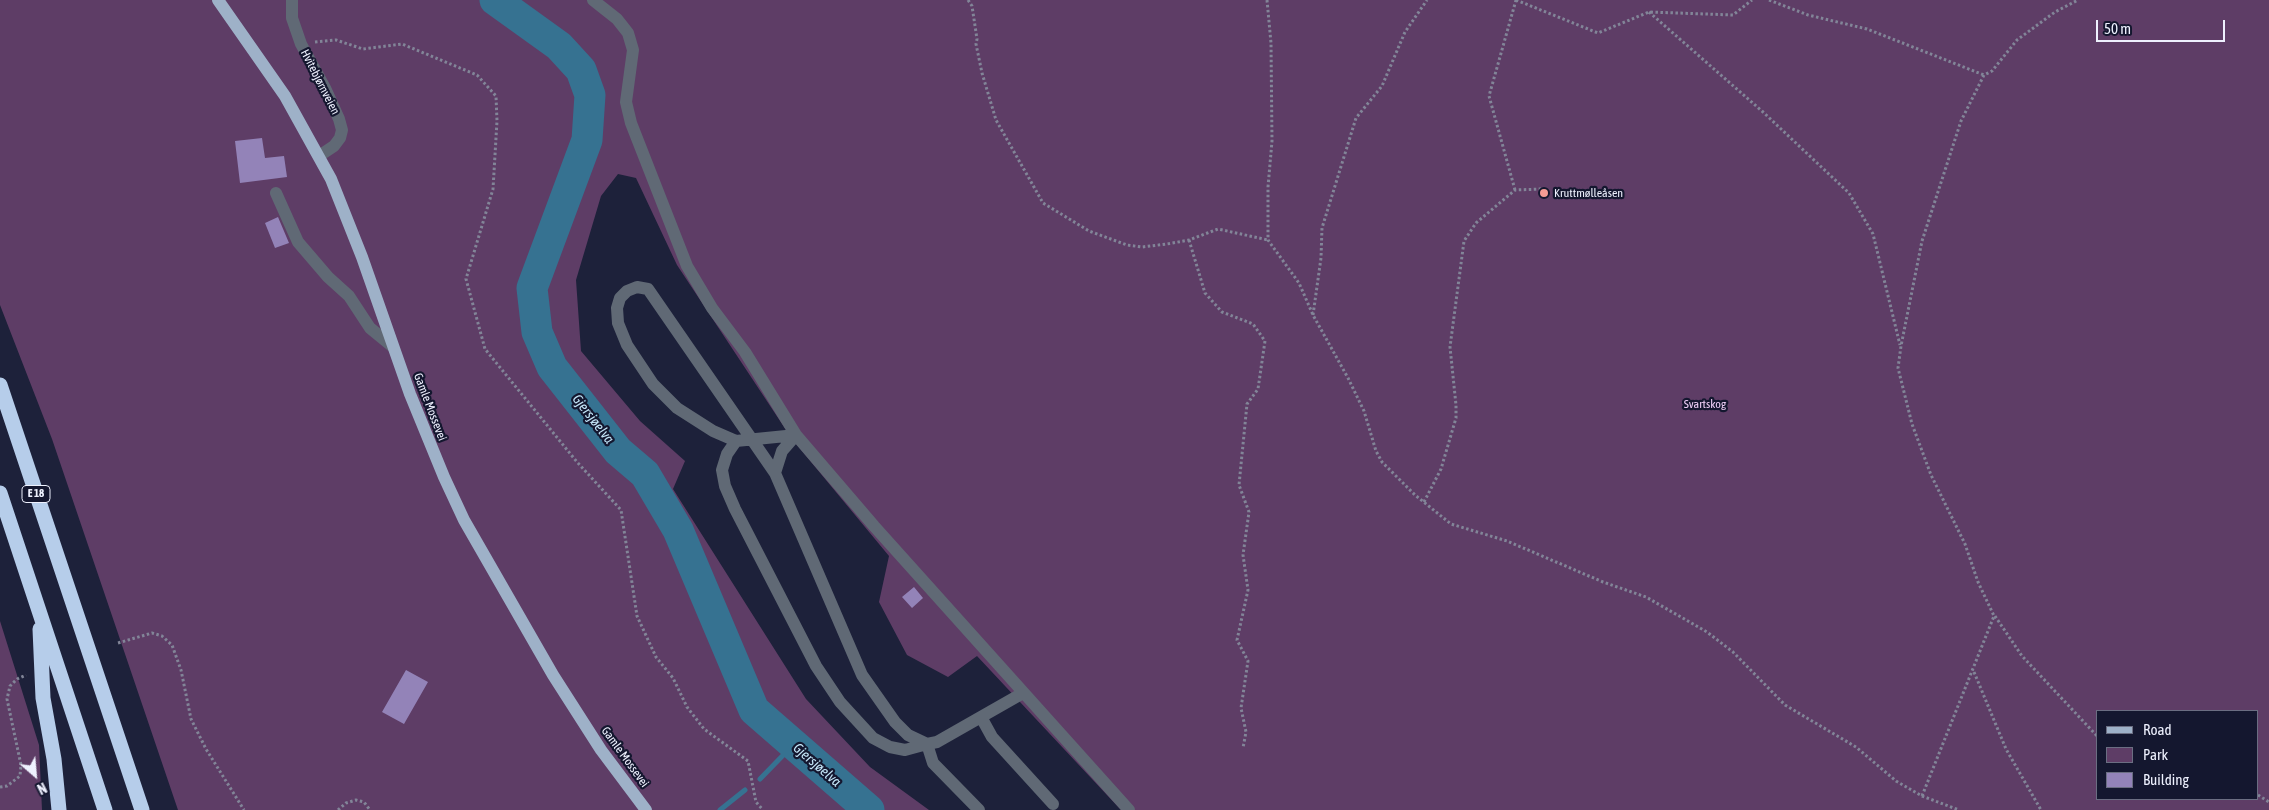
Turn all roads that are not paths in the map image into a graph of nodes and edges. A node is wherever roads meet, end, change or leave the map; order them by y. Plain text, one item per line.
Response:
1 (218, 0) edge
2 (292, 0) edge
3 (593, 0) edge
4 (320, 156) junction
5 (276, 193) dead end
6 (392, 346) junction
7 (0, 385) edge
8 (796, 435) junction
9 (752, 439) junction
10 (736, 441) junction
11 (775, 472) junction
12 (0, 493) edge
13 (39, 610) junction
14 (1023, 693) junction
15 (981, 717) junction
16 (927, 744) junction
17 (1052, 804) dead end
18 (59, 810) edge
19 (105, 810) edge
20 (142, 810) edge
21 (646, 810) edge
22 (979, 810) edge
23 (1129, 810) edge

1 - 4 main road, Gamle Mossevei
2 - 4 street, Hvitebjørnveien
3 - 8 street
4 - 6 main road, Gamle Mossevei
5 - 6 street
6 - 21 main road, Gamle Mossevei
7 - 20 highway, E 18
8 - 9 street
8 - 11 street
8 - 14 street
9 - 10 street
9 - 10 street
9 - 11 street
10 - 16 street
11 - 16 street
12 - 13 highway, E 18
13 - 18 highway, E 18
13 - 19 highway, E 18
14 - 15 street
14 - 23 street
15 - 16 street
15 - 17 street
16 - 22 street

